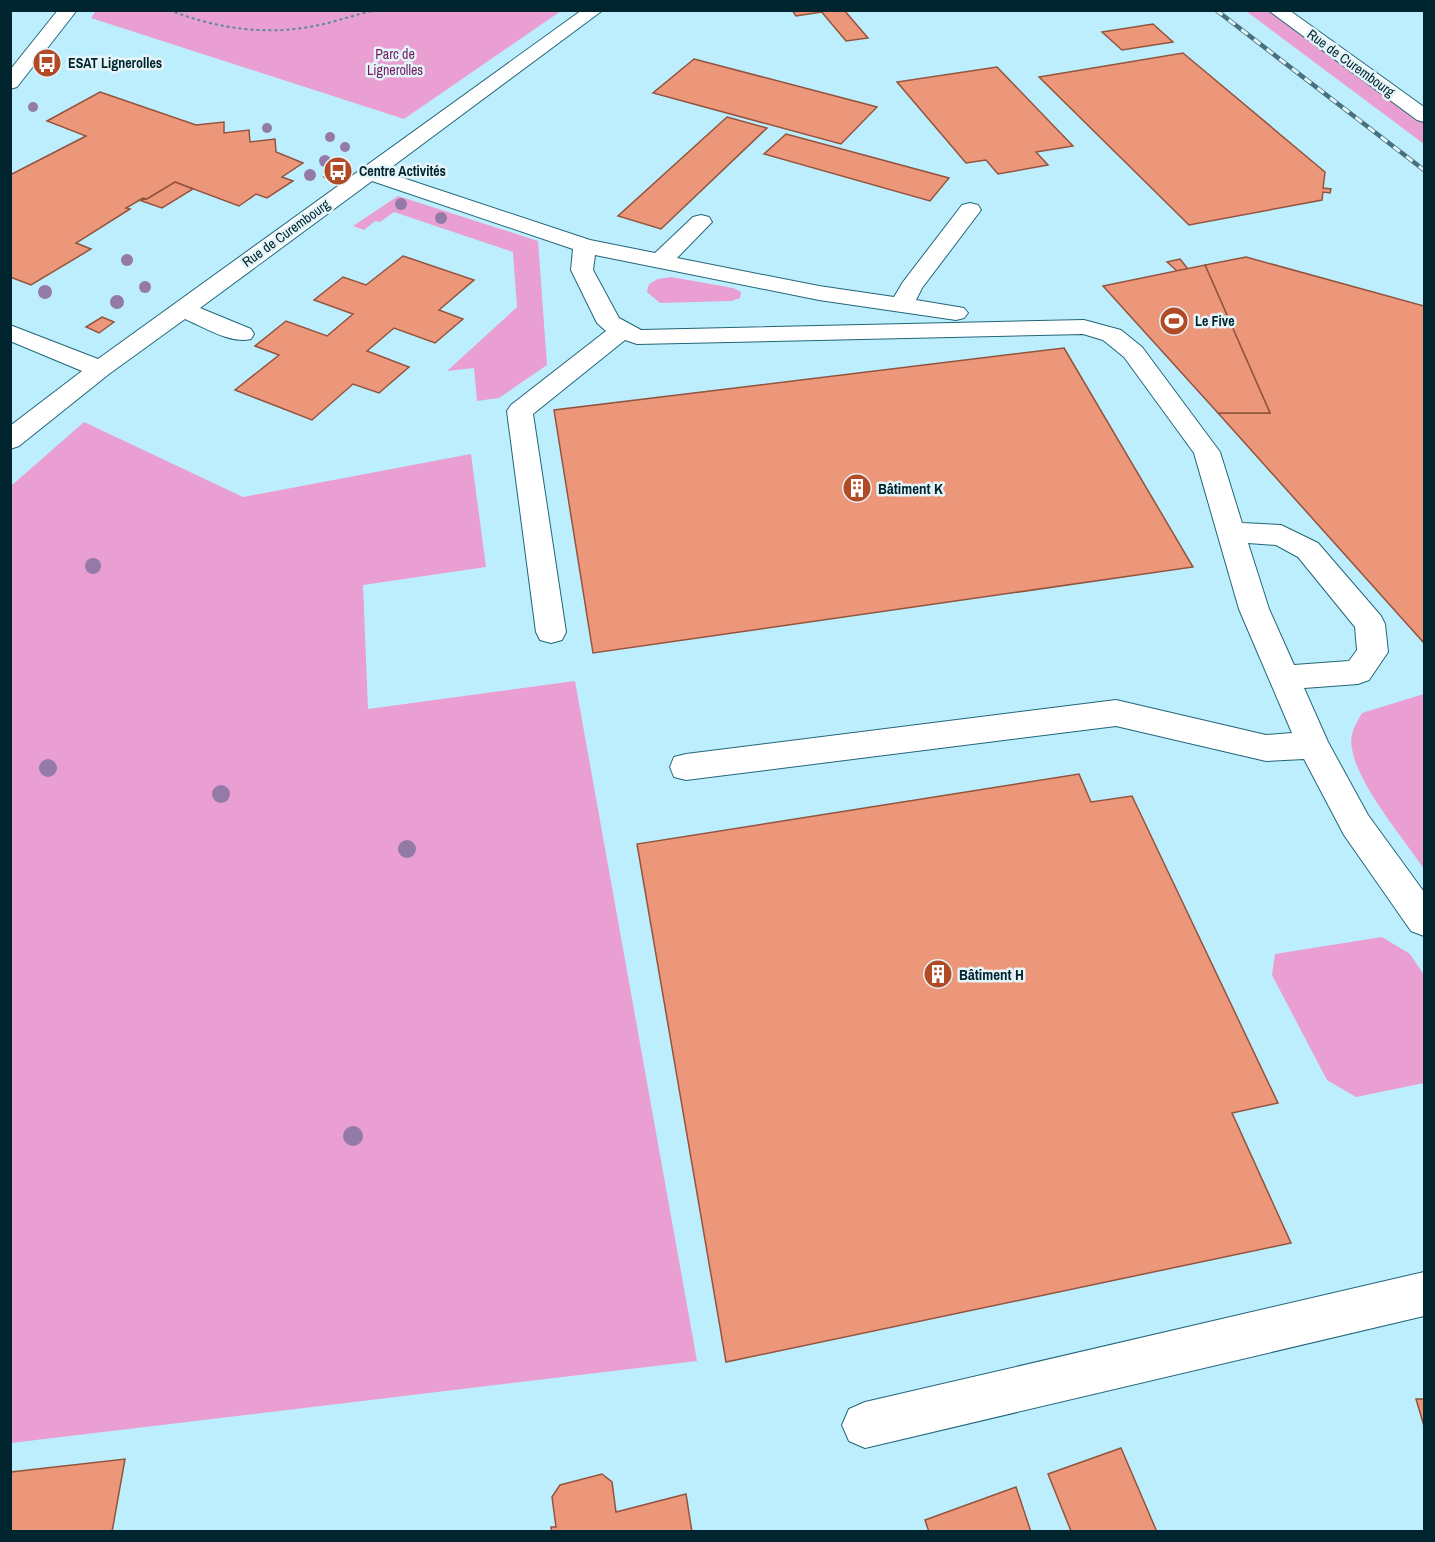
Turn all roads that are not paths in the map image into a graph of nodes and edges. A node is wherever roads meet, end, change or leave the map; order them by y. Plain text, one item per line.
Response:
1 (68, 10) edge
2 (594, 10) edge
3 (1283, 11) edge
4 (10, 83) edge
5 (1425, 116) edge
6 (369, 173) junction
7 (970, 210) dead end
8 (700, 222) dead end
9 (585, 246) junction
10 (661, 260) junction
11 (902, 305) junction
12 (182, 309) junction
13 (1046, 327) junction
14 (623, 330) junction
15 (10, 332) edge
16 (242, 334) dead end
17 (100, 369) junction
18 (10, 440) edge
19 (1231, 532) junction
20 (551, 632) dead end
21 (1284, 678) junction
22 (1313, 745) junction
23 (686, 767) dead end
24 (1425, 920) edge
25 (1425, 1294) edge
26 (865, 1425) dead end

1 - 4 street
2 - 6 street, Rue de Curembourg
3 - 5 street, Rue de Curembourg
6 - 9 street
6 - 12 street, Rue de Curembourg
7 - 11 street
8 - 10 street
9 - 10 street
9 - 14 street
10 - 11 street
11 - 13 street
12 - 16 street
12 - 17 street, Rue de Curembourg
13 - 14 street
13 - 19 street
14 - 20 street
15 - 17 street
17 - 18 street, Rue de Curembourg
19 - 21 street
19 - 21 street
21 - 22 street
22 - 23 street
22 - 24 street
25 - 26 street

